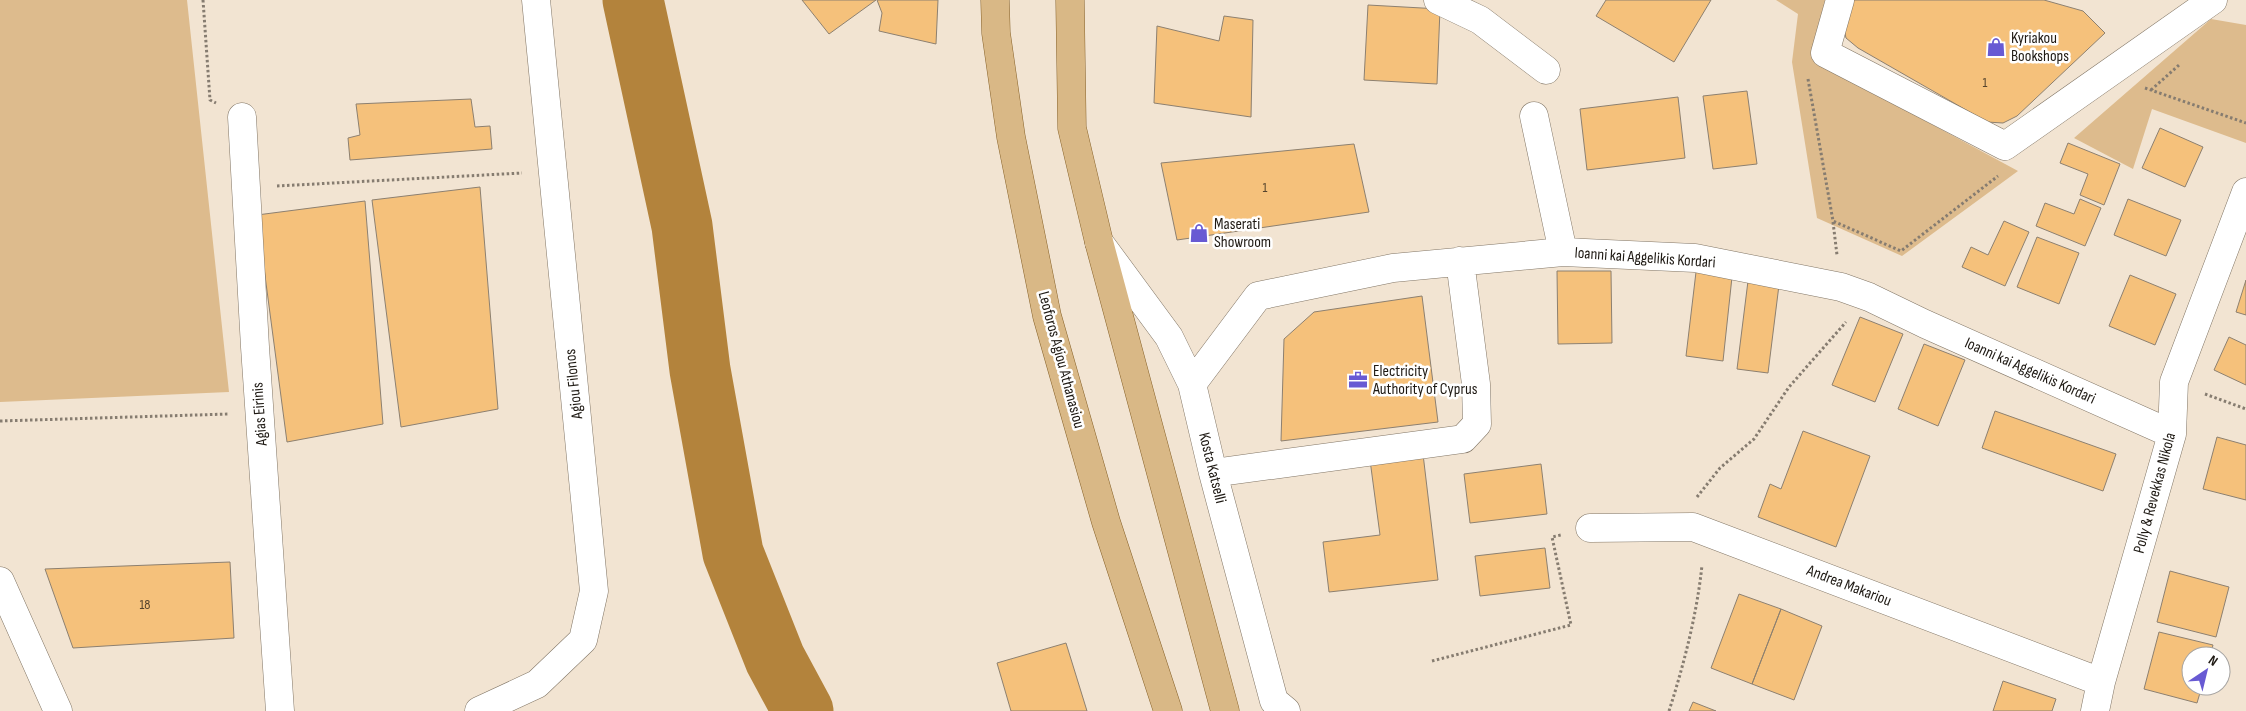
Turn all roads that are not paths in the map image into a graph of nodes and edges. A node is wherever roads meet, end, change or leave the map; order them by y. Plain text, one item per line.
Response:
1 (536, 0) edge
2 (987, 0) edge
3 (995, 0) edge
4 (1070, 0) edge
5 (1438, 0) edge
6 (1840, 0) edge
7 (2213, 0) edge
8 (996, 33) junction
9 (1546, 70) dead end
10 (1534, 116) dead end
11 (242, 117) road end
12 (2246, 192) edge
13 (1100, 242) junction
14 (1564, 252) junction
15 (1460, 261) junction
16 (1192, 384) junction
17 (2172, 434) junction
18 (1212, 473) junction
19 (1590, 528) road end
20 (0, 581) edge
21 (2101, 682) junction
22 (58, 711) edge
23 (280, 711) edge
24 (479, 711) edge
25 (1168, 711) edge
26 (1224, 711) edge
27 (1286, 711) edge
28 (2095, 711) edge

1 - 24 street, Agiou Filonos
2 - 8 main road
3 - 8 main road, Leoforos Agiou Athanasiou
4 - 13 main road
5 - 9 street
6 - 7 street
8 - 25 main road, Leoforos Agiou Athanasiou
10 - 14 street
11 - 23 street, Agias Eirinis
12 - 17 street, Polly & Revekkas Nikola
13 - 16 street, Kosta Katselli
13 - 26 main road
14 - 15 street, Ioanni kai Aggelikis Kordari
14 - 17 street, Ioanni kai Aggelikis Kordari
15 - 16 street, Ioanni kai Aggelikis Kordari
15 - 18 street
16 - 18 street, Kosta Katselli
17 - 21 street, Polly & Revekkas Nikola
18 - 27 street, Kosta Katselli
19 - 21 street, Andrea Makariou
20 - 22 street
21 - 28 street, Polly & Revekkas Nikola

